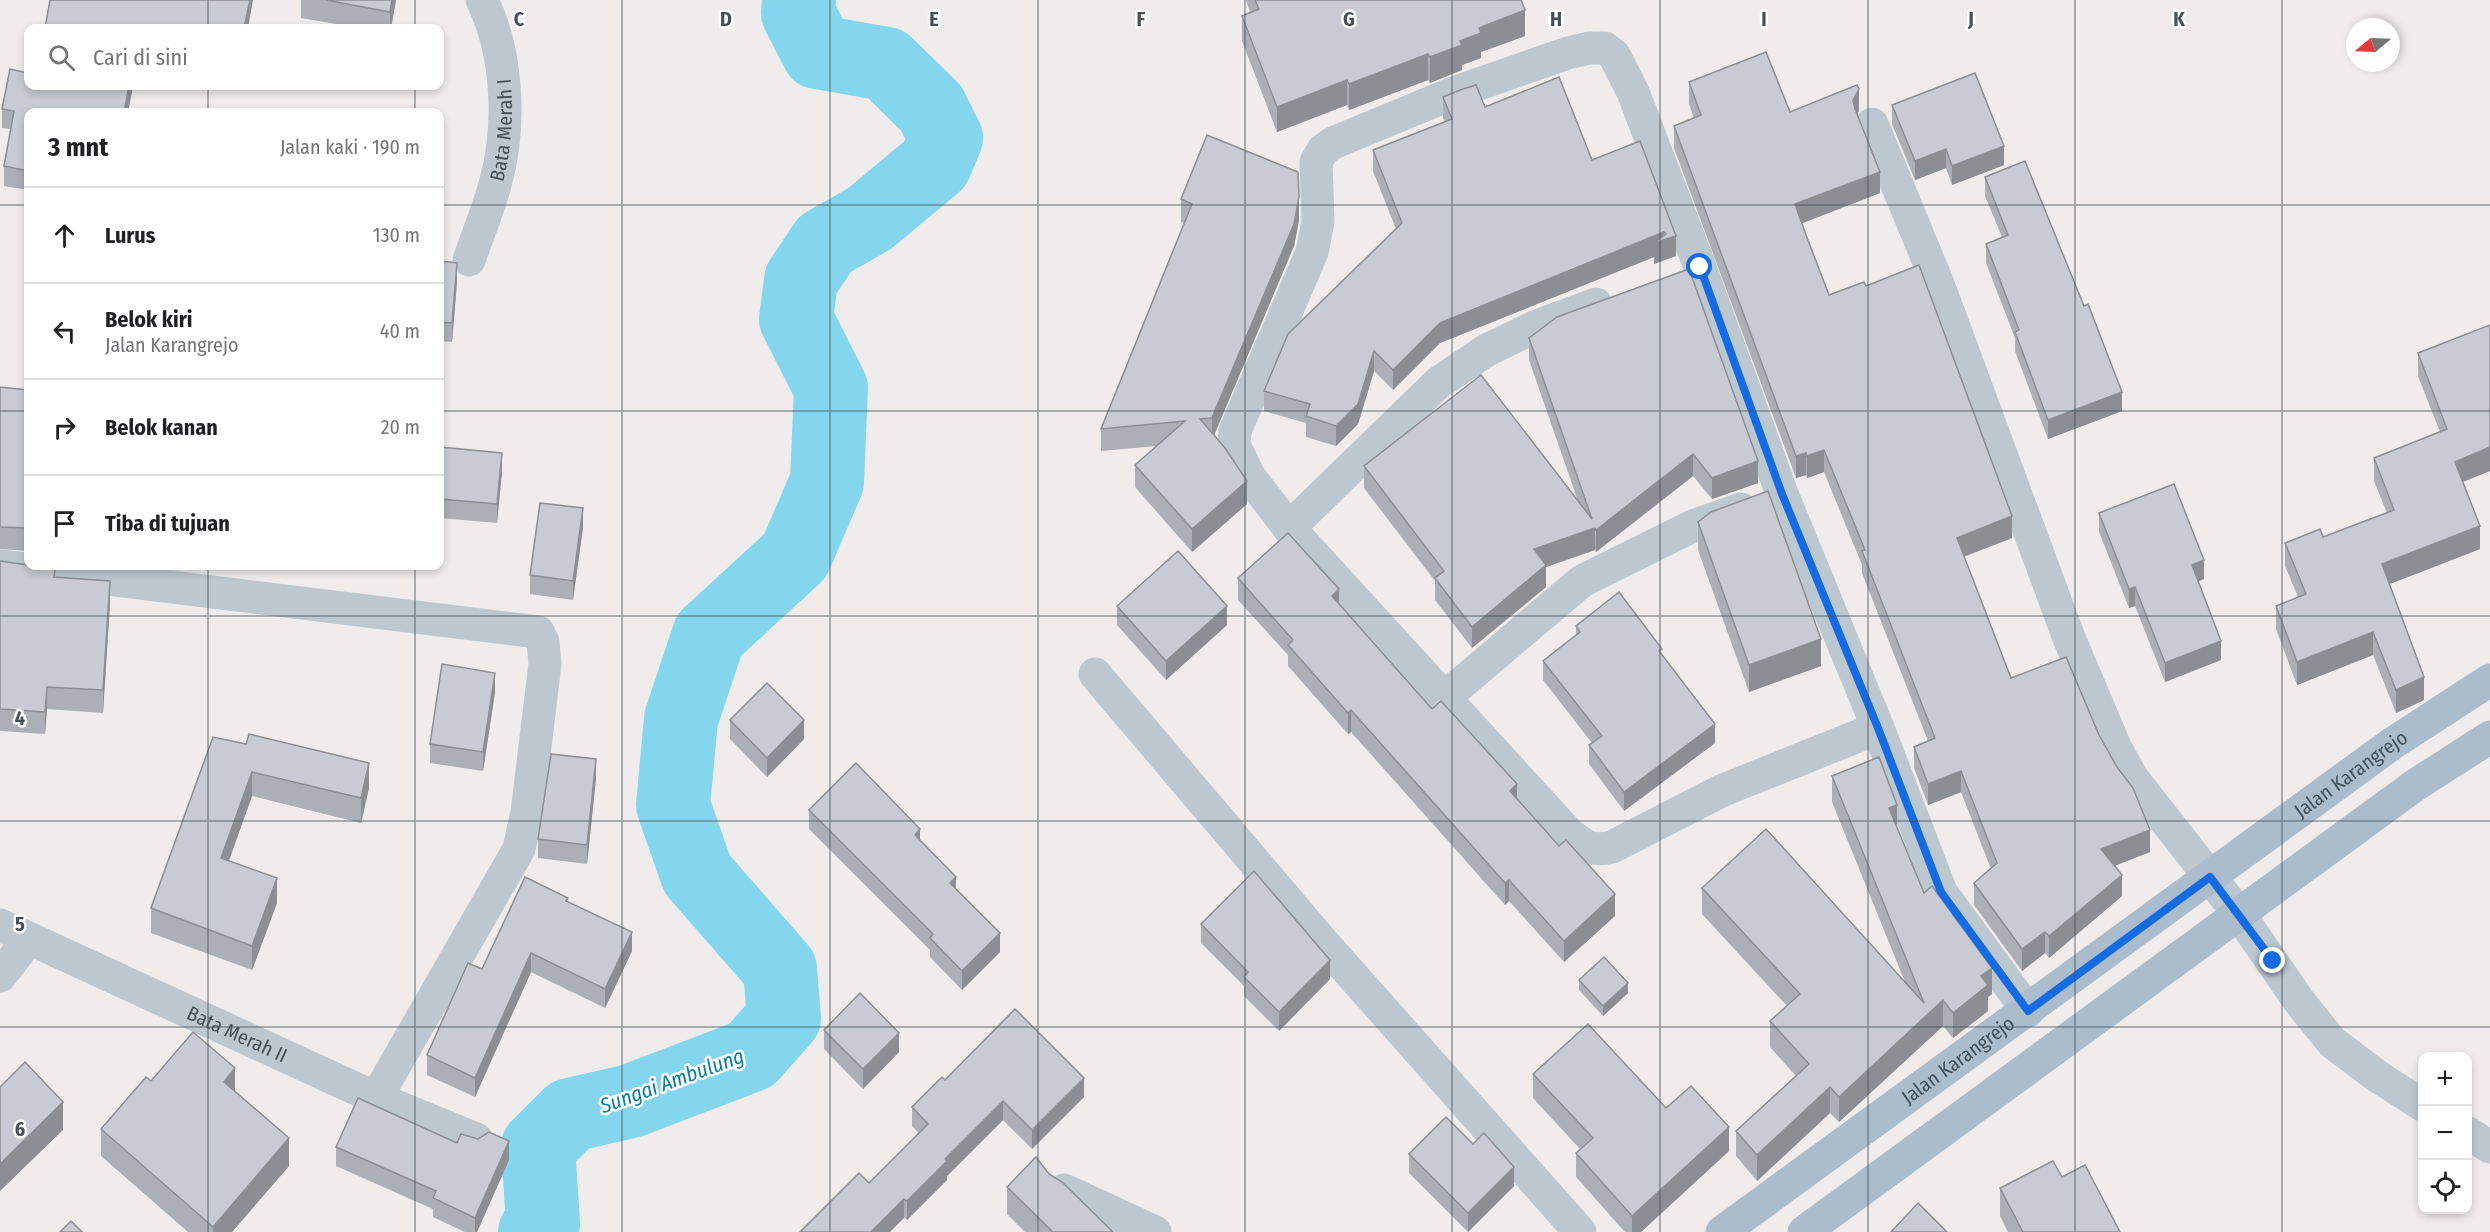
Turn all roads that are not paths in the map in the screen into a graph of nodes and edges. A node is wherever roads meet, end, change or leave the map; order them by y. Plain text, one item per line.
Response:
1 (482, 0) edge
2 (1872, 124) dead end
3 (469, 260) dead end
4 (1700, 267) junction
5 (1668, 279) edge
6 (1624, 294) edge
7 (1782, 494) junction
8 (1289, 528) junction
9 (0, 566) edge
10 (24, 569) edge
11 (33, 570) edge
12 (1095, 674) dead end
13 (2490, 680) edge
14 (1444, 698) junction
15 (1878, 728) junction
16 (2490, 736) edge
17 (2210, 877) junction
18 (2239, 914) junction
19 (14, 932) edge
20 (0, 976) edge
21 (2028, 1011) junction
22 (376, 1098) junction
23 (2418, 1102) edge
24 (2472, 1136) edge
25 (476, 1139) edge
26 (2490, 1147) edge
27 (1065, 1190) edge
28 (1155, 1232) edge
29 (1580, 1232) edge
30 (1722, 1232) edge
31 (1804, 1232) edge

1 - 3 street, Bata Merah I
2 - 17 street
4 - 5 street
4 - 7 street
4 - 8 street
6 - 8 street
7 - 14 street
7 - 15 street
8 - 14 street
9 - 10 street
11 - 22 street
12 - 29 street
13 - 17 main road, Jalan Karangrejo
14 - 15 street
15 - 21 street
16 - 18 main road
17 - 18 street
17 - 21 main road, Jalan Karangrejo
18 - 23 street
18 - 31 main road
19 - 20 street
19 - 22 street, Bata Merah II
21 - 30 main road, Jalan Karangrejo
22 - 25 street, Bata Merah II
24 - 26 street
27 - 28 street

